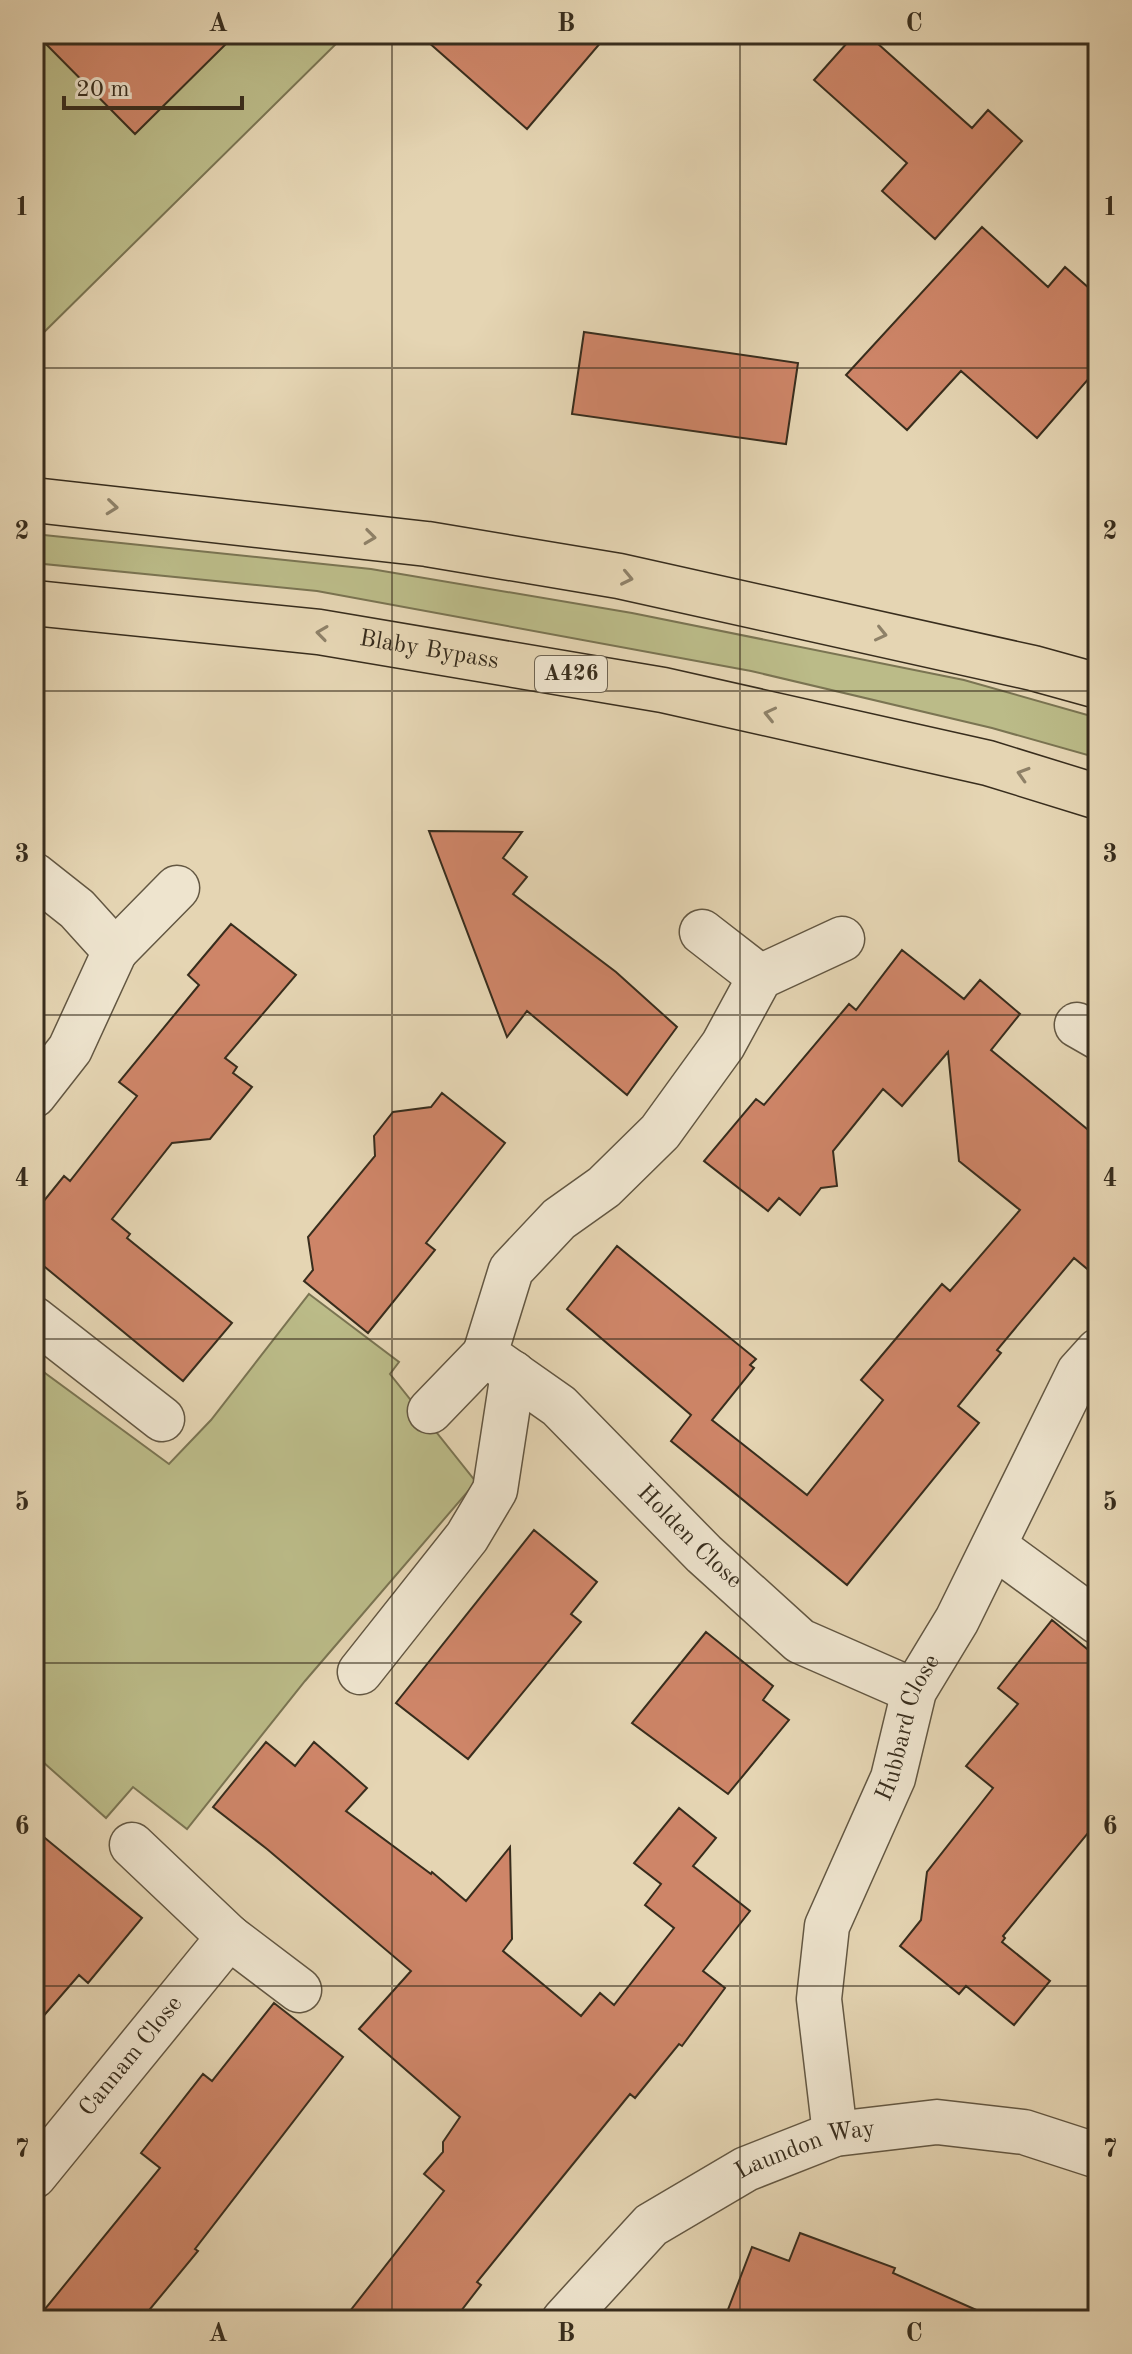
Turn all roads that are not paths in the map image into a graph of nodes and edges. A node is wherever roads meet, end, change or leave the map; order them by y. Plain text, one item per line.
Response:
1 (34, 500) edge
2 (34, 603) edge
3 (1098, 686) edge
4 (1098, 797) edge
5 (34, 875) edge
6 (177, 888) dead end
7 (702, 932) dead end
8 (842, 939) dead end
9 (115, 951) junction
10 (760, 977) junction
11 (34, 1095) edge
12 (34, 1319) edge
13 (1098, 1351) edge
14 (499, 1364) junction
15 (430, 1411) dead end
16 (162, 1419) dead end
17 (994, 1546) junction
18 (1098, 1622) edge
19 (360, 1672) dead end
20 (914, 1691) junction
21 (132, 1845) dead end
22 (229, 1937) junction
23 (299, 1990) dead end
24 (835, 2134) junction
25 (1098, 2156) edge
26 (34, 2176) edge
27 (564, 2320) edge

1 -> 3 main road
4 -> 2 main road, Blaby Bypass / A426
5 - 9 street
6 - 9 street
7 - 10 street
8 - 10 street
9 - 11 street
10 - 14 street
12 - 16 street
13 - 17 street, Hubbard Close
14 - 15 street
14 - 19 street
14 - 20 street, Holden Close
17 - 18 street
17 - 20 street, Hubbard Close
20 - 24 street, Hubbard Close
21 - 22 street
22 - 23 street
22 - 26 street, Cannam Close
24 - 25 street, Laundon Way
24 - 27 street, Laundon Way

